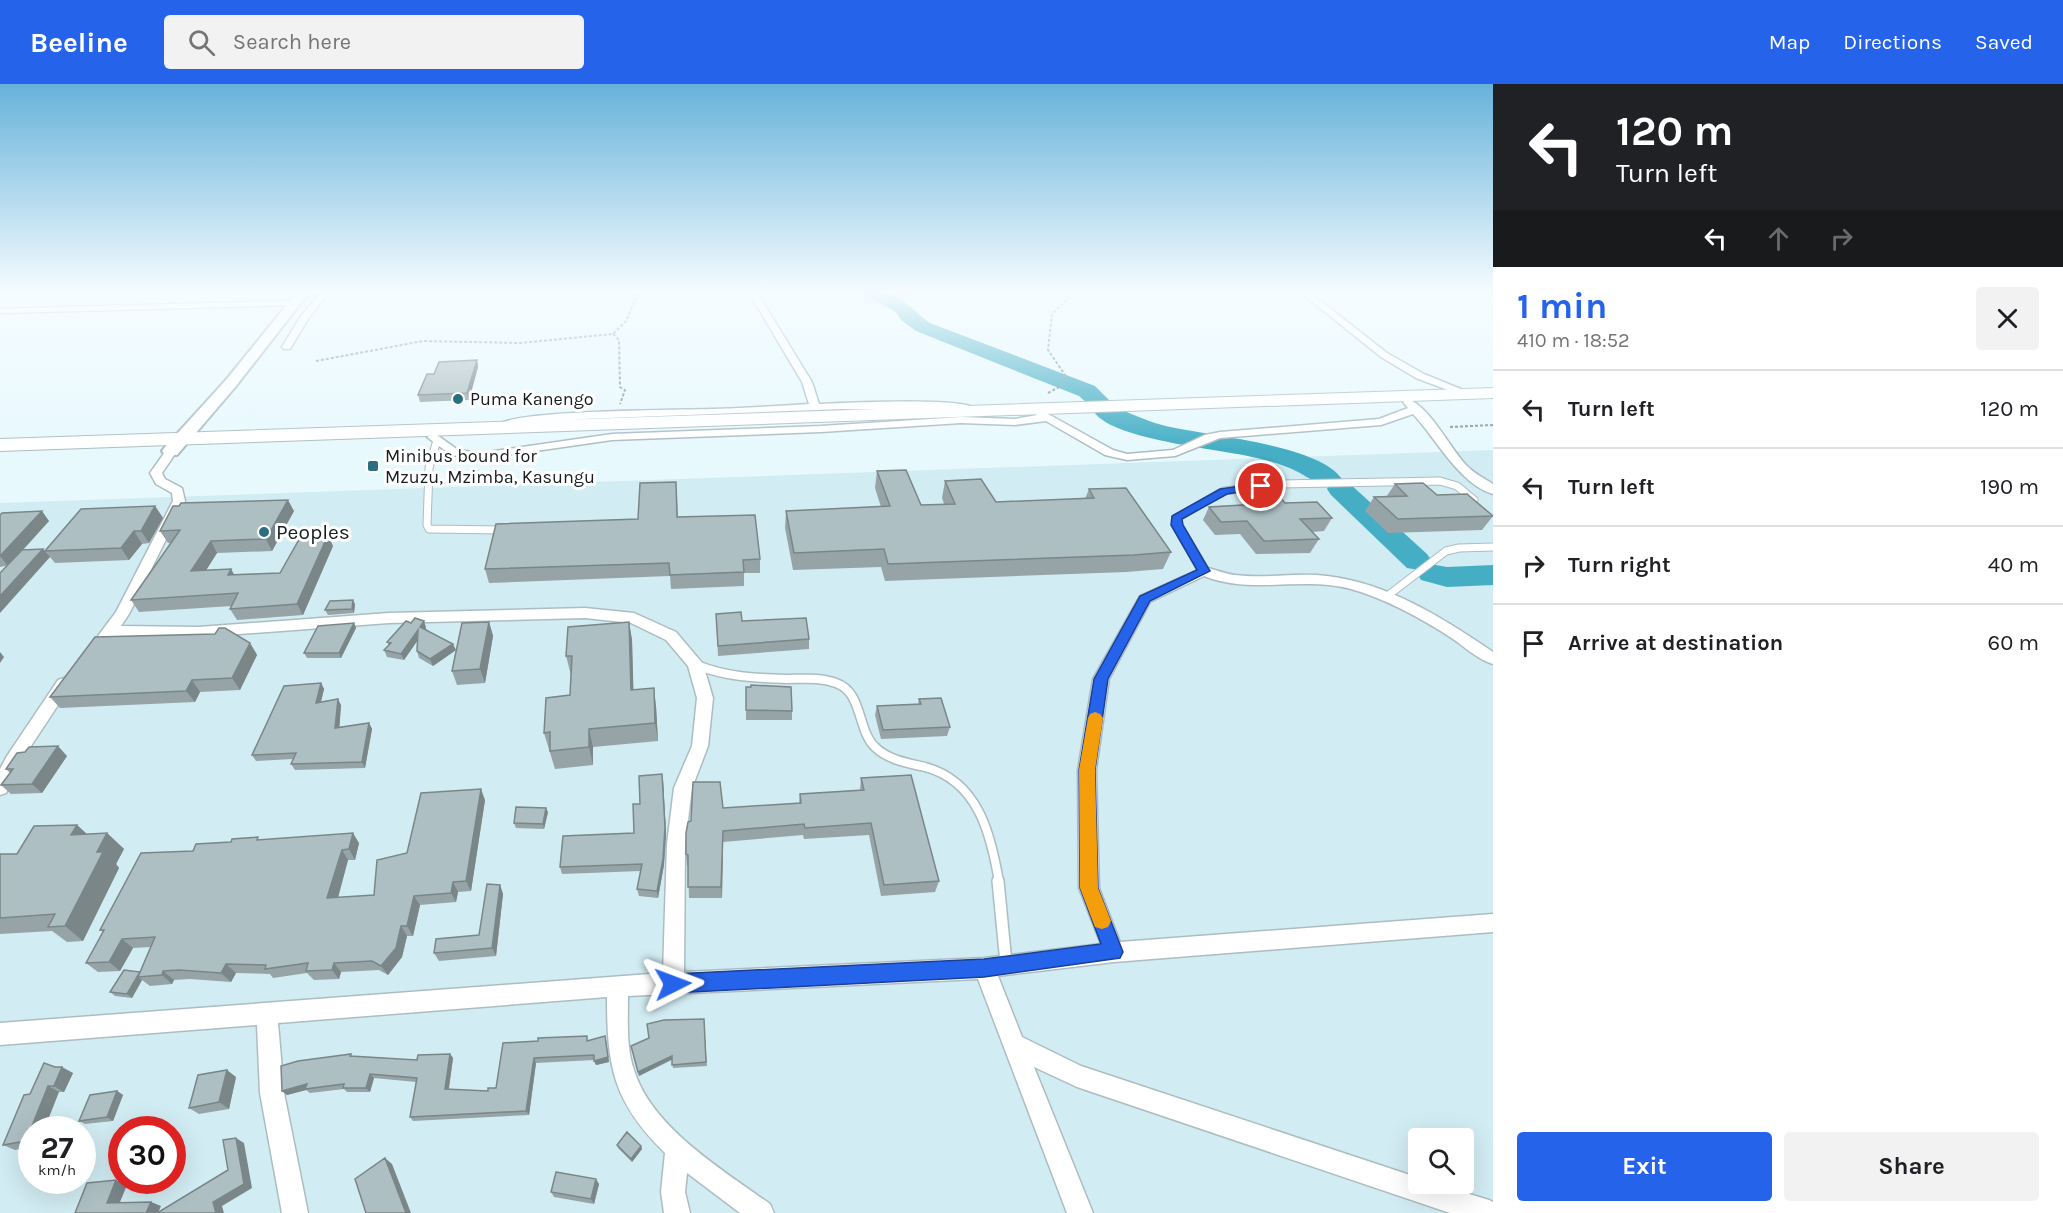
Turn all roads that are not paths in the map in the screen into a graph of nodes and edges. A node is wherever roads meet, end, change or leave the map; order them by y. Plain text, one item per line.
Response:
1 (262, 344) edge
2 (289, 344) edge
3 (783, 344) edge
4 (1370, 344) edge
5 (287, 347) dead end
6 (1493, 393) edge
7 (1468, 394) junction
8 (1402, 396) junction
9 (1041, 407) junction
10 (815, 408) junction
11 (1416, 409) junction
12 (996, 410) junction
13 (492, 426) junction
14 (515, 428) junction
15 (435, 438) junction
16 (0, 445) edge
17 (176, 445) junction
18 (0, 457) edge
19 (1493, 490) edge
20 (1484, 509) edge
21 (518, 530) edge
22 (1493, 547) edge
23 (1204, 571) junction
24 (1386, 597) junction
25 (110, 631) junction
26 (96, 646) edge
27 (1493, 659) edge
28 (695, 664) junction
29 (75, 670) edge
30 (0, 789) edge
31 (1493, 923) edge
32 (1114, 952) junction
33 (995, 967) junction
34 (673, 984) junction
35 (617, 986) junction
36 (267, 1015) junction
37 (0, 1034) edge
38 (1016, 1046) junction
39 (677, 1150) junction
40 (295, 1213) edge
41 (677, 1213) edge
42 (761, 1213) edge
43 (1080, 1213) edge
44 (1489, 1213) edge

1 - 17 main road
2 - 5 street
3 - 10 street
4 - 7 street
6 - 7 highway
7 - 8 highway
8 - 9 highway
8 - 11 street
9 - 11 street
9 - 12 highway
9 - 15 street
10 - 12 street
10 - 13 street
11 - 19 street
12 - 14 highway
13 - 14 highway
13 - 17 highway
14 - 15 highway
15 - 17 highway
15 - 21 lane
16 - 17 highway
17 - 18 highway
17 - 25 street
20 - 23 lane
22 - 24 lane
23 - 24 street
23 - 32 street
24 - 27 street
25 - 26 street
25 - 28 street
28 - 33 lane
28 - 34 street
29 - 30 street
31 - 32 street
32 - 33 street
33 - 34 street
33 - 38 street
34 - 35 street
35 - 36 street
35 - 39 street
36 - 37 street
36 - 40 street
38 - 43 street
38 - 44 street
39 - 41 street
39 - 42 street

